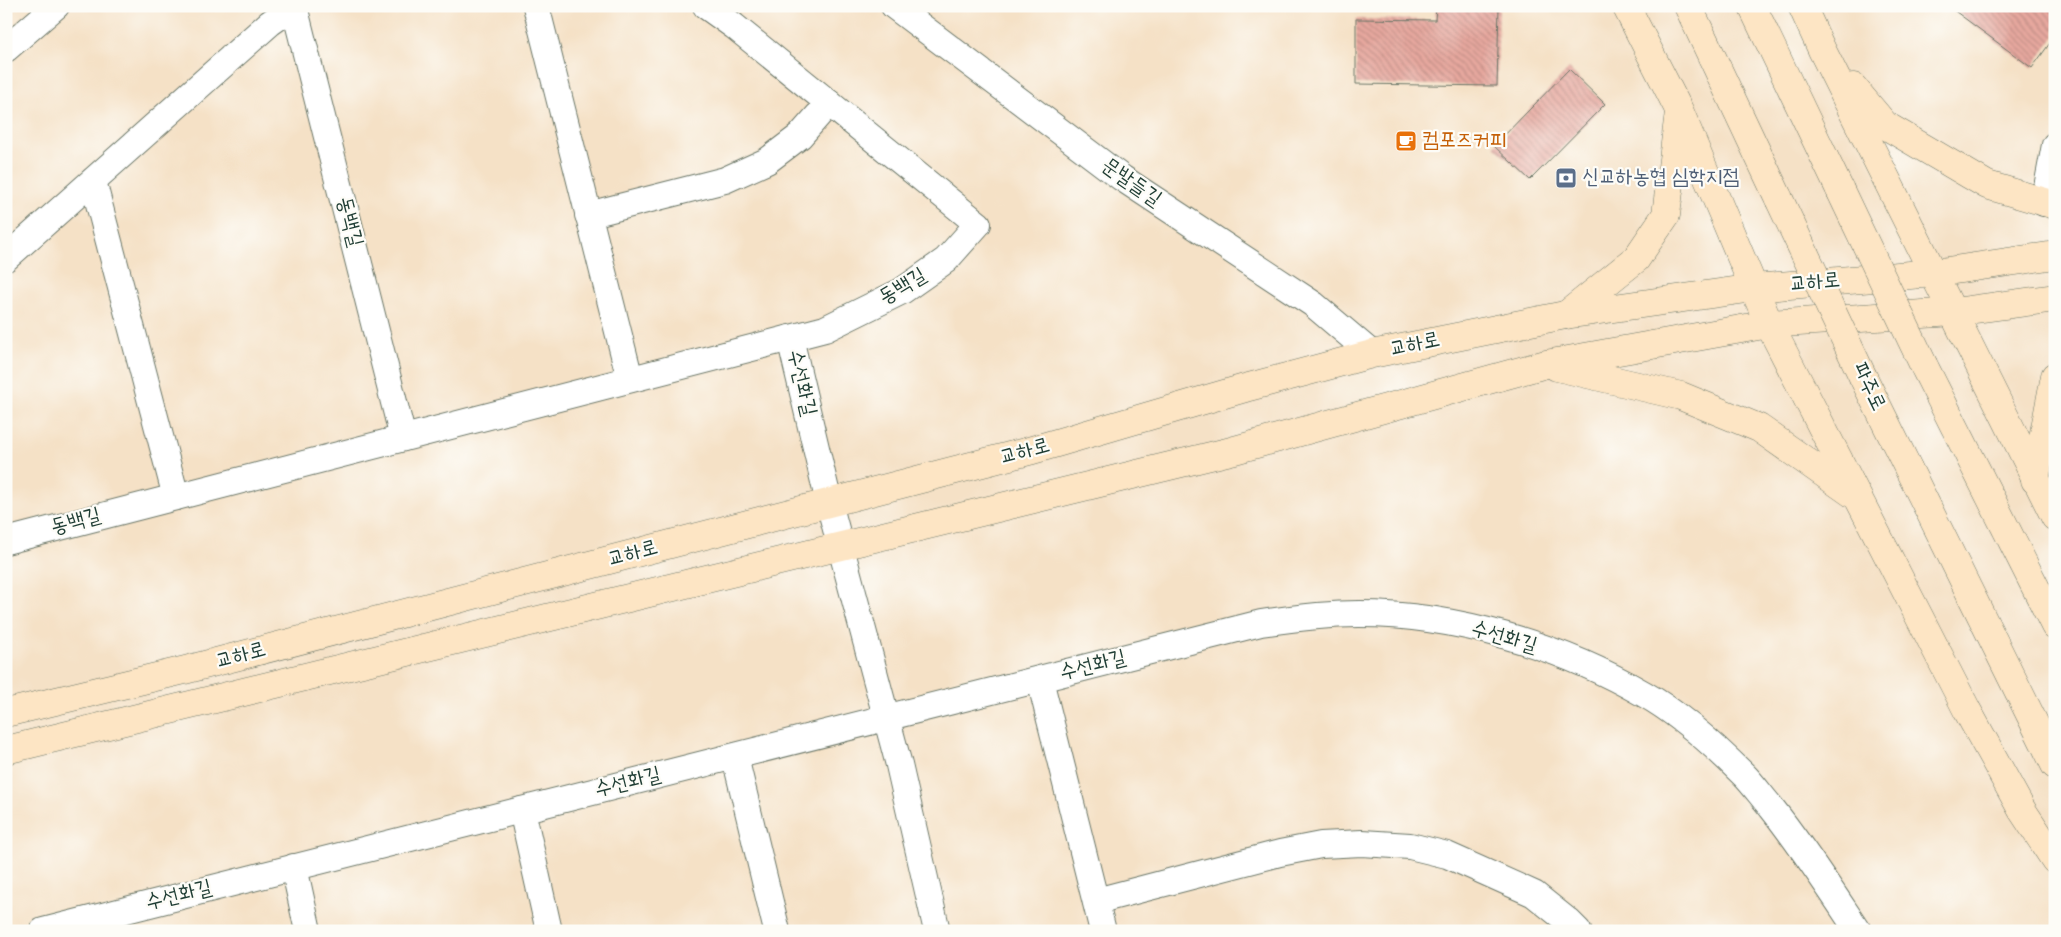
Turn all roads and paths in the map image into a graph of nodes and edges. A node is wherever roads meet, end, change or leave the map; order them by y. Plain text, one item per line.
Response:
1 (56, 6) edge
2 (294, 6) edge
3 (536, 6) edge
4 (706, 6) edge
5 (894, 6) edge
6 (1626, 6) edge
7 (1688, 6) edge
8 (1752, 6) edge
9 (1802, 6) edge
10 (6, 49) edge
11 (1822, 50) junction
12 (829, 103) junction
13 (1679, 110) junction
14 (2055, 145) edge
15 (93, 181) junction
16 (2049, 204) edge
17 (588, 215) junction
18 (2055, 255) edge
19 (6, 258) edge
20 (1934, 272) junction
21 (1754, 288) junction
22 (2055, 298) edge
23 (1954, 312) junction
24 (1565, 315) junction
25 (1769, 324) junction
26 (790, 338) junction
27 (1372, 354) junction
28 (1546, 364) junction
29 (2055, 376) edge
30 (630, 380) junction
31 (403, 438) junction
32 (2034, 480) junction
33 (176, 497) junction
34 (1857, 497) junction
35 (829, 503) junction
36 (2055, 517) edge
37 (6, 541) edge
38 (842, 546) junction
39 (2055, 626) edge
40 (1040, 680) junction
41 (6, 713) edge
42 (887, 718) junction
43 (6, 750) edge
44 (735, 757) junction
45 (2055, 765) edge
46 (522, 810) junction
47 (2055, 860) edge
48 (294, 868) junction
49 (1096, 902) junction
50 (58, 929) edge
51 (308, 931) edge
52 (549, 931) edge
53 (777, 931) edge
54 (937, 931) edge
55 (1103, 931) edge
56 (1578, 931) edge
57 (1858, 931) edge

1 - 10 street
2 - 15 street, 동백길
2 - 31 street, 동백길
3 - 17 street
4 - 12 street, 동백길
5 - 27 street, 문발들길
6 - 13 street
7 - 45 street, 파주로, bridge
8 - 39 street, bridge
9 - 11 street
11 - 16 street
11 - 20 street
12 - 17 street
12 - 26 street, 동백길
13 - 21 street
13 - 24 street
14 - 16 street
15 - 19 street, 동백길
15 - 33 street
17 - 30 street
18 - 20 street, 교하로
20 - 21 street, 교하로
20 - 23 street
21 - 24 street, 교하로
21 - 25 street
22 - 23 street, 교하로
23 - 25 street, 교하로
23 - 32 street
24 - 27 street, 교하로
25 - 28 street, 교하로
25 - 34 street
26 - 30 street, 동백길
26 - 35 street, 수선화길
27 - 35 street, 교하로
28 - 34 street
28 - 38 street, 교하로
29 - 32 street
30 - 31 street, 동백길
31 - 33 street, 동백길
32 - 36 street
33 - 37 street, 동백길
34 - 47 street
35 - 38 street, 수선화길
35 - 41 street, 교하로
38 - 42 street, 수선화길
38 - 43 street, 교하로
40 - 42 street, 수선화길
40 - 49 street, 수선화길
40 - 57 street, 수선화길
42 - 44 street, 수선화길
42 - 54 street, 수선화길
44 - 46 street, 수선화길
44 - 53 street
46 - 48 street, 수선화길
46 - 52 street
48 - 50 street, 수선화길
48 - 51 street
49 - 55 street, 수선화길
49 - 56 street

